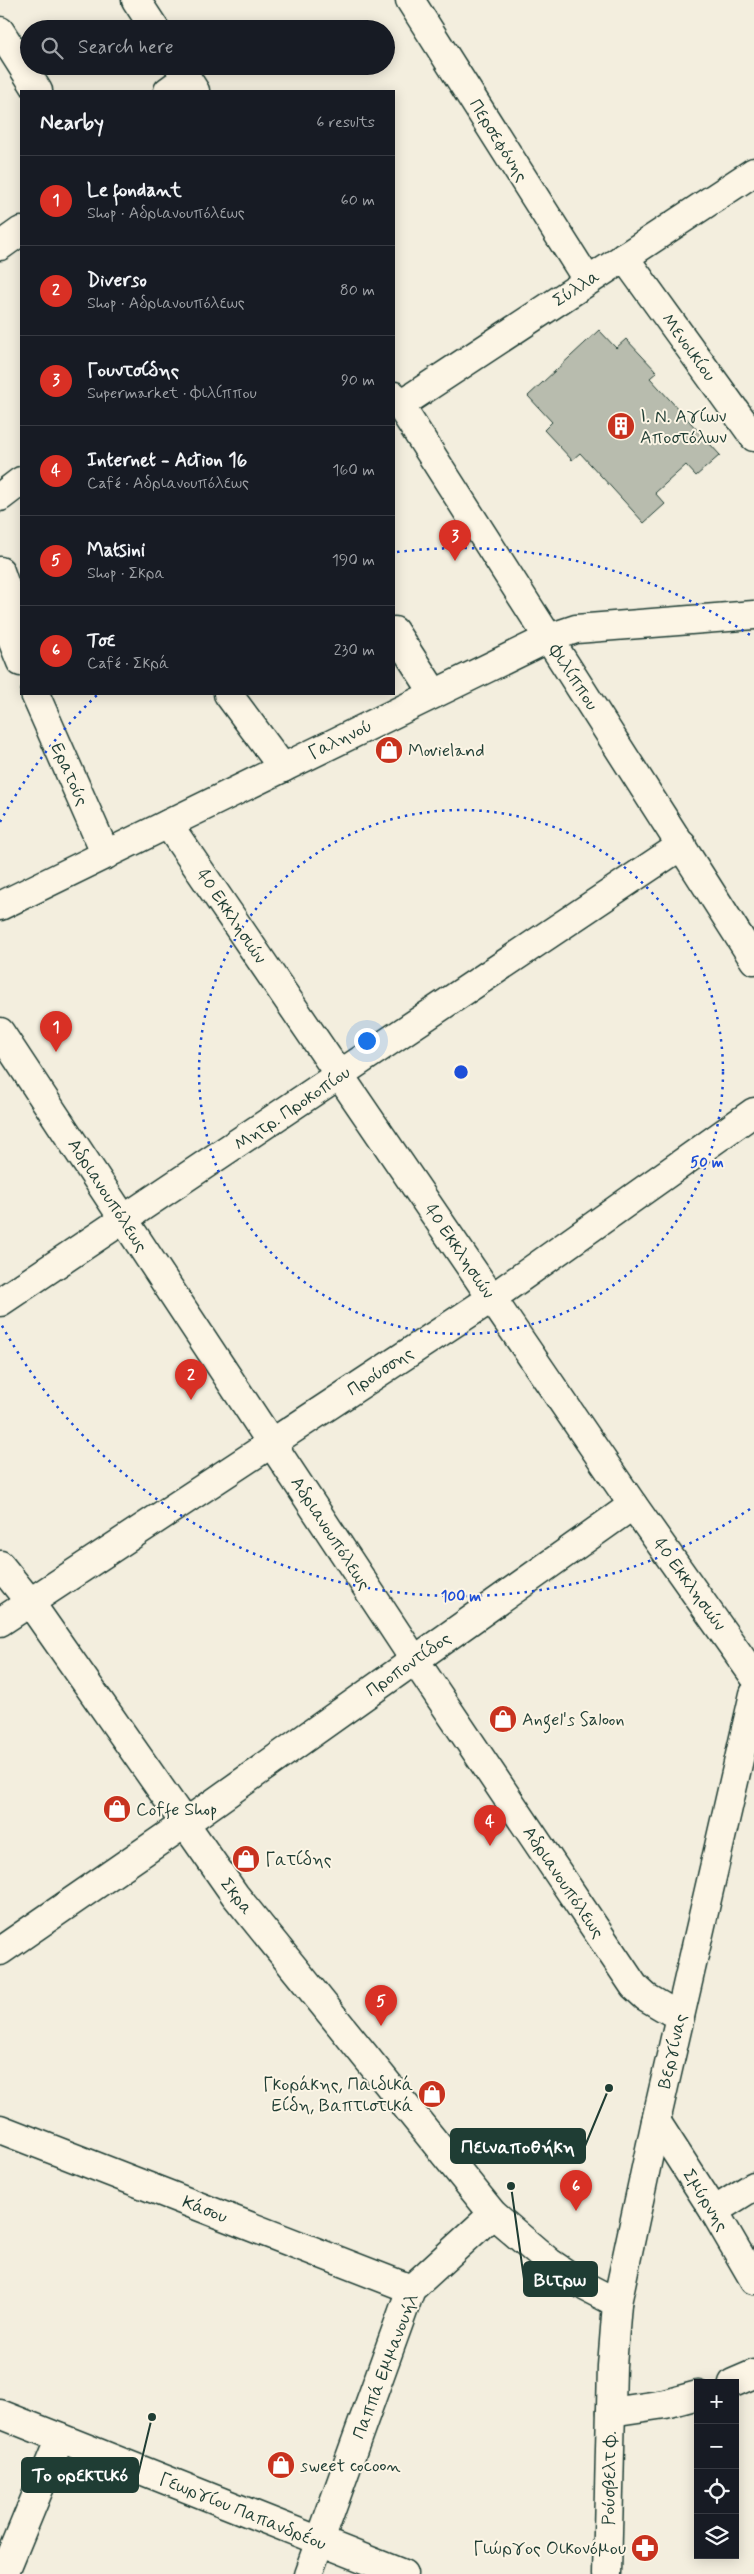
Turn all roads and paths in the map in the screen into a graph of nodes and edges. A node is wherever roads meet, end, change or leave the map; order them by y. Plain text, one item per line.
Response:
1 (136, 0) edge
2 (410, 0) edge
3 (148, 20) edge
4 (0, 32) edge
5 (20, 63) edge
6 (28, 75) edge
7 (37, 90) edge
8 (754, 172) edge
9 (20, 232) edge
10 (0, 246) edge
11 (624, 257) junction
12 (588, 280) junction
13 (397, 400) edge
14 (754, 437) edge
15 (20, 482) edge
16 (0, 496) edge
17 (0, 571) edge
18 (754, 615) edge
19 (395, 633) edge
20 (549, 638) junction
21 (20, 660) edge
22 (434, 693) junction
23 (35, 695) edge
24 (229, 695) edge
25 (283, 768) junction
26 (168, 824) junction
27 (682, 845) junction
28 (106, 855) junction
29 (0, 906) edge
30 (754, 960) edge
31 (0, 1032) edge
32 (340, 1075) junction
33 (754, 1112) edge
34 (124, 1220) junction
35 (492, 1298) junction
36 (0, 1302) edge
37 (271, 1443) junction
38 (633, 1505) junction
39 (0, 1565) edge
40 (29, 1601) junction
41 (0, 1622) edge
42 (414, 1660) junction
43 (754, 1676) edge
44 (754, 1694) edge
45 (184, 1824) junction
46 (0, 1951) edge
47 (680, 2017) junction
48 (656, 2121) junction
49 (0, 2129) edge
50 (754, 2186) edge
51 (714, 2211) junction
52 (493, 2214) junction
53 (754, 2280) edge
54 (411, 2289) junction
55 (617, 2303) junction
56 (754, 2374) edge
57 (739, 2380) edge
58 (694, 2396) edge
59 (611, 2412) junction
60 (0, 2414) edge
61 (60, 2438) junction
62 (320, 2543) junction
63 (4, 2574) edge
64 (308, 2574) edge
65 (403, 2574) edge
66 (606, 2574) edge

1 - 3 street
2 - 12 street, Περσεφόνης
4 - 5 street
6 - 7 street
8 - 11 street, Σύλλα
9 - 10 street
11 - 12 street, Σύλλα
11 - 14 street, Μενοικίου
12 - 13 street, Σύλλα
13 - 20 street, Φιλίππου
15 - 16 street
17 - 21 street
18 - 20 street, Γαληνού
19 - 22 street
20 - 22 street, Γαληνού
20 - 27 street, Φιλίππου
22 - 25 street, Γαληνού
23 - 28 street, Ερατούς
24 - 25 street
25 - 26 street, Γαληνού
26 - 28 street, Γαληνού
26 - 32 street, 40 Εκκλησιών
27 - 30 street, Φιλίππου
27 - 32 street, Μητρ. Προκοπίου
28 - 29 street, Γαληνού
31 - 34 street, Αδριανουπόλεως
32 - 34 street, Μητρ. Προκοπίου
32 - 35 street, 40 Εκκλησιών
33 - 35 street, Προύσσης
34 - 36 street, Μητρ. Προκοπίου
34 - 37 street, Αδριανουπόλεως
35 - 37 street, Προύσσης
35 - 38 street, 40 Εκκλησιών
37 - 40 street, Προύσσης
37 - 42 street, Αδριανουπόλεως
38 - 42 street, Προποντίδος
38 - 43 street, 40 Εκκλησιών
39 - 40 street, Σκρα
40 - 41 street, Προύσσης
40 - 45 street, Σκρα
42 - 45 street, Προποντίδος
42 - 47 street, Αδριανουπόλεως
44 - 47 street, Βεργίνας
45 - 46 street
45 - 52 street, Σκρα
47 - 48 street, Βεργίνας
48 - 51 street, Σμύρνης
48 - 55 street, Βεργίνας
49 - 54 street, Κάσου
50 - 51 street
51 - 53 street, Σμύρνης
52 - 54 street, Παππά Εμμανουήλ
52 - 55 street, Σκρα
54 - 62 street, Παππά Εμμανουήλ
55 - 59 street, Βεργίνας
56 - 57 street
58 - 59 street
59 - 66 street, Ρούσβελτ Φ.
60 - 61 street, Γεωργίου Παπανδρέου
61 - 62 street, Γεωργίου Παπανδρέου
61 - 63 street
62 - 64 street, Παππά Εμμανουήλ
62 - 65 street, Γεωργίου Παπανδρέου

